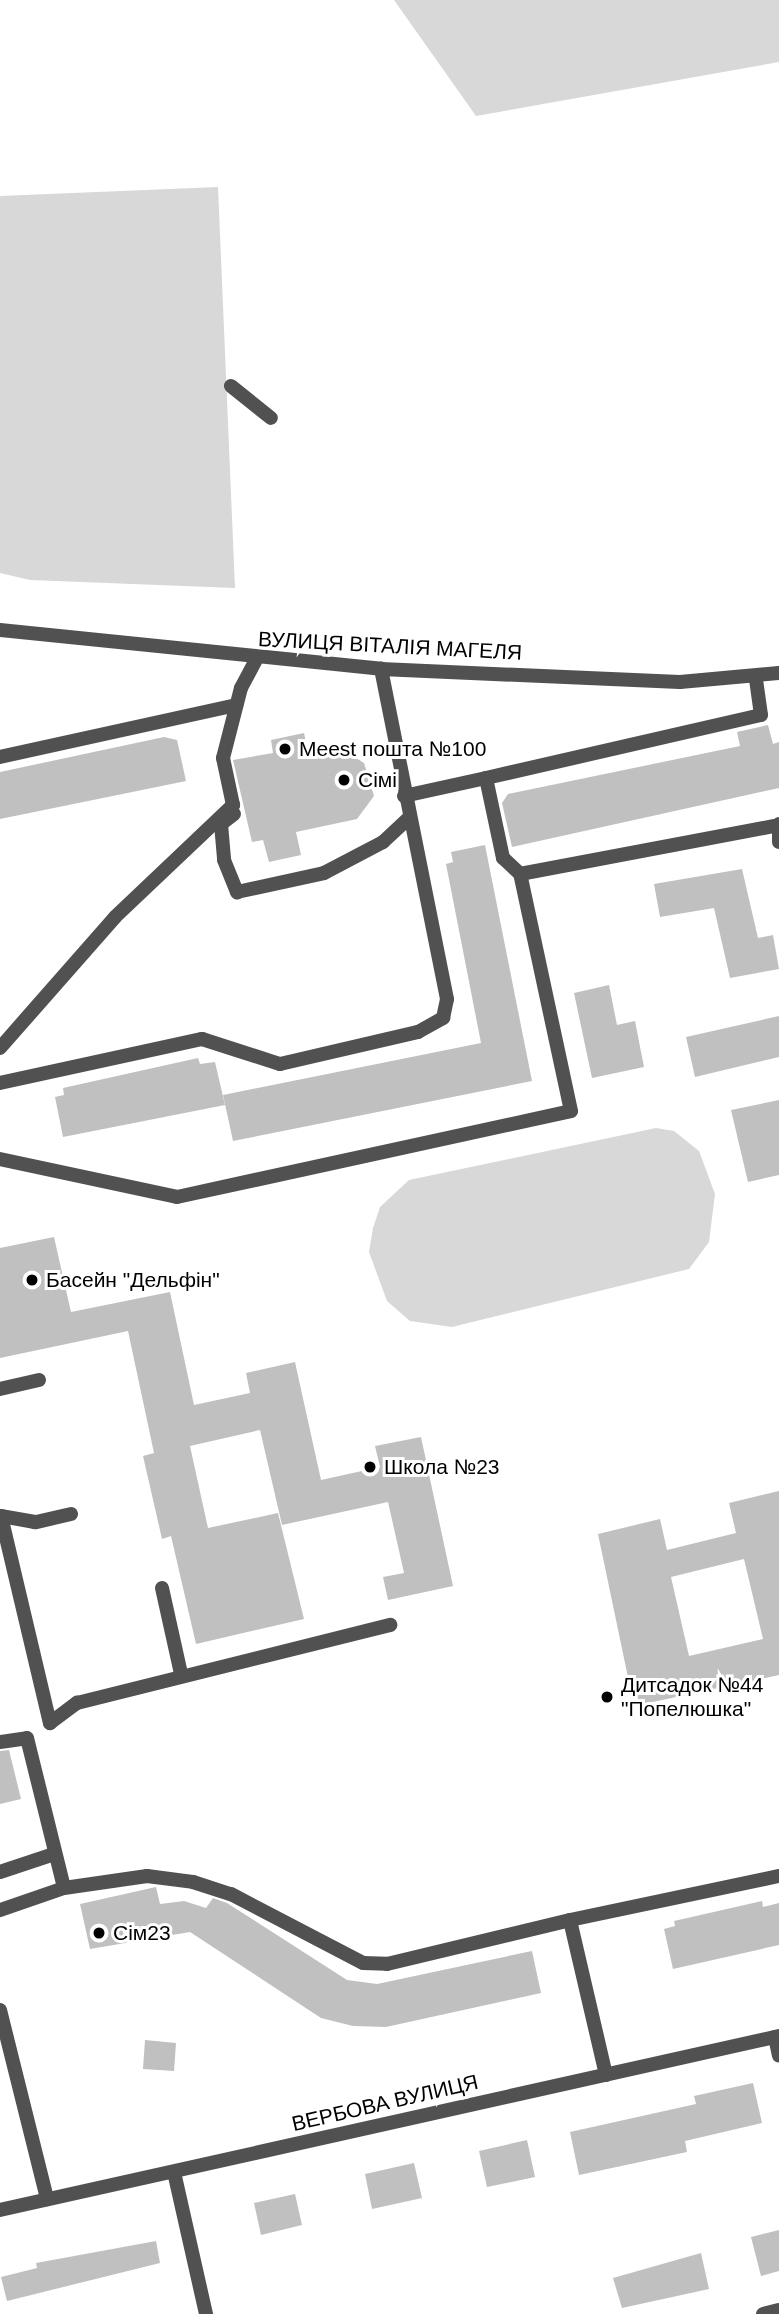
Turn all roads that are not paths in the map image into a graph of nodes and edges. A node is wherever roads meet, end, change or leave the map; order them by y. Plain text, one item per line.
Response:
1 (231, 386) dead end
2 (271, 418) dead end
3 (0, 630) edge
4 (256, 660) junction
5 (381, 669) junction
6 (779, 673) edge
7 (757, 678) junction
8 (236, 705) junction
9 (0, 757) edge
10 (486, 778) junction
11 (404, 796) junction
12 (233, 805) junction
13 (408, 819) junction
14 (777, 825) edge
15 (779, 842) edge
16 (520, 874) junction
17 (0, 1048) edge
18 (0, 1083) edge
19 (0, 1159) edge
20 (39, 1380) dead end
21 (0, 1389) edge
22 (0, 1514) edge
23 (71, 1514) dead end
24 (162, 1588) dead end
25 (390, 1625) dead end
26 (181, 1674) junction
27 (0, 1742) edge
28 (54, 1854) junction
29 (0, 1872) edge
30 (779, 1876) edge
31 (64, 1888) junction
32 (0, 1910) edge
33 (569, 1920) junction
34 (0, 2010) edge
35 (777, 2036) edge
36 (779, 2056) edge
37 (606, 2075) junction
38 (174, 2172) junction
39 (47, 2199) junction
40 (0, 2210) edge
41 (206, 2314) edge

1 - 2 street
3 - 4 street, ВУЛИЦЯ ВІТАЛІЯ МАГЕЛЯ
4 - 5 street, ВУЛИЦЯ ВІТАЛІЯ МАГЕЛЯ
4 - 8 street
5 - 7 street, ВУЛИЦЯ ВІТАЛІЯ МАГЕЛЯ
5 - 11 street
6 - 7 street, ВУЛИЦЯ ВІТАЛІЯ МАГЕЛЯ
7 - 10 street
8 - 9 street
8 - 12 street
10 - 11 street
10 - 16 street
11 - 13 street
12 - 13 street
12 - 17 street
13 - 18 street
14 - 15 street
14 - 16 street
16 - 19 street
20 - 21 street
22 - 23 street
22 - 26 street
24 - 26 street
25 - 26 street
27 - 28 street
28 - 29 street
28 - 31 street
30 - 33 street
31 - 32 street
31 - 33 street
33 - 37 street
34 - 39 street
35 - 36 street
35 - 37 street, ВЕРБОВА ВУЛИЦЯ
37 - 38 street, ВЕРБОВА ВУЛИЦЯ
38 - 39 street, ВЕРБОВА ВУЛИЦЯ
38 - 41 street
39 - 40 street, ВЕРБОВА ВУЛИЦЯ

